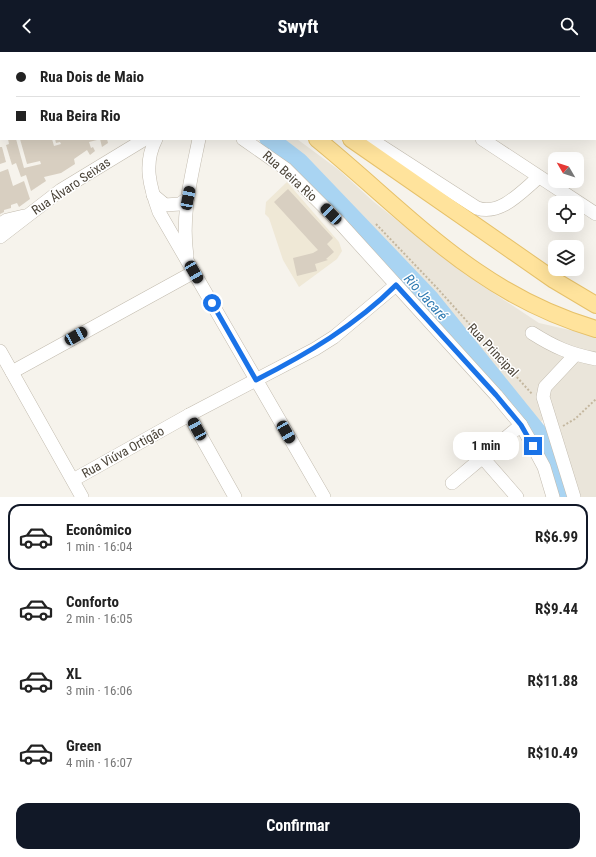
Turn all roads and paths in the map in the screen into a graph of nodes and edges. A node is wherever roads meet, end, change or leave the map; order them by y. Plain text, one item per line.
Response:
1 (143, 140) edge
2 (156, 140) edge
3 (189, 140) edge
4 (199, 140) edge
5 (244, 140) edge
6 (318, 140) edge
7 (352, 140) edge
8 (372, 140) edge
9 (484, 140) edge
10 (196, 156) junction
11 (539, 177) junction
12 (152, 193) junction
13 (188, 198) junction
14 (29, 214) junction
15 (596, 214) edge
16 (0, 224) edge
17 (376, 224) dead end
18 (0, 237) edge
19 (191, 267) junction
20 (396, 285) junction
21 (596, 305) edge
22 (596, 329) edge
23 (532, 333) dead end
24 (0, 351) edge
25 (575, 355) junction
26 (596, 359) edge
27 (12, 372) junction
28 (256, 380) junction
29 (533, 396) dead end
30 (596, 399) edge
31 (189, 415) junction
32 (521, 425) junction
33 (553, 432) junction
34 (483, 458) junction
35 (73, 480) junction
36 (452, 483) dead end
37 (82, 497) edge
38 (235, 497) edge
39 (324, 497) edge
40 (518, 497) edge
41 (553, 497) edge
42 (574, 497) edge

1 - 14 street, Rua Álvaro Seixas
2 - 12 street
3 - 10 street
4 - 10 street
5 - 20 street, Rua Beira Rio
6 - 22 main road
7 - 21 main road
8 - 11 street
9 - 11 street
10 - 13 street
11 - 15 street
12 - 13 street
12 - 19 street
13 - 19 street
14 - 16 street
14 - 18 street, Rua Álvaro Seixas
17 - 29 path, Rua Principal
19 - 27 street
19 - 28 street
20 - 28 street, Rua Viúva Ortigão
20 - 32 street, Rua Beira Rio
23 - 25 street
24 - 27 street
25 - 26 street
25 - 33 street
27 - 35 street
28 - 31 street, Rua Viúva Ortigão
28 - 39 street
30 - 33 path
31 - 35 street, Rua Viúva Ortigão
31 - 38 street
32 - 34 street
32 - 41 street, Rua Beira Rio
33 - 42 street
34 - 36 street
34 - 40 street
35 - 37 street

